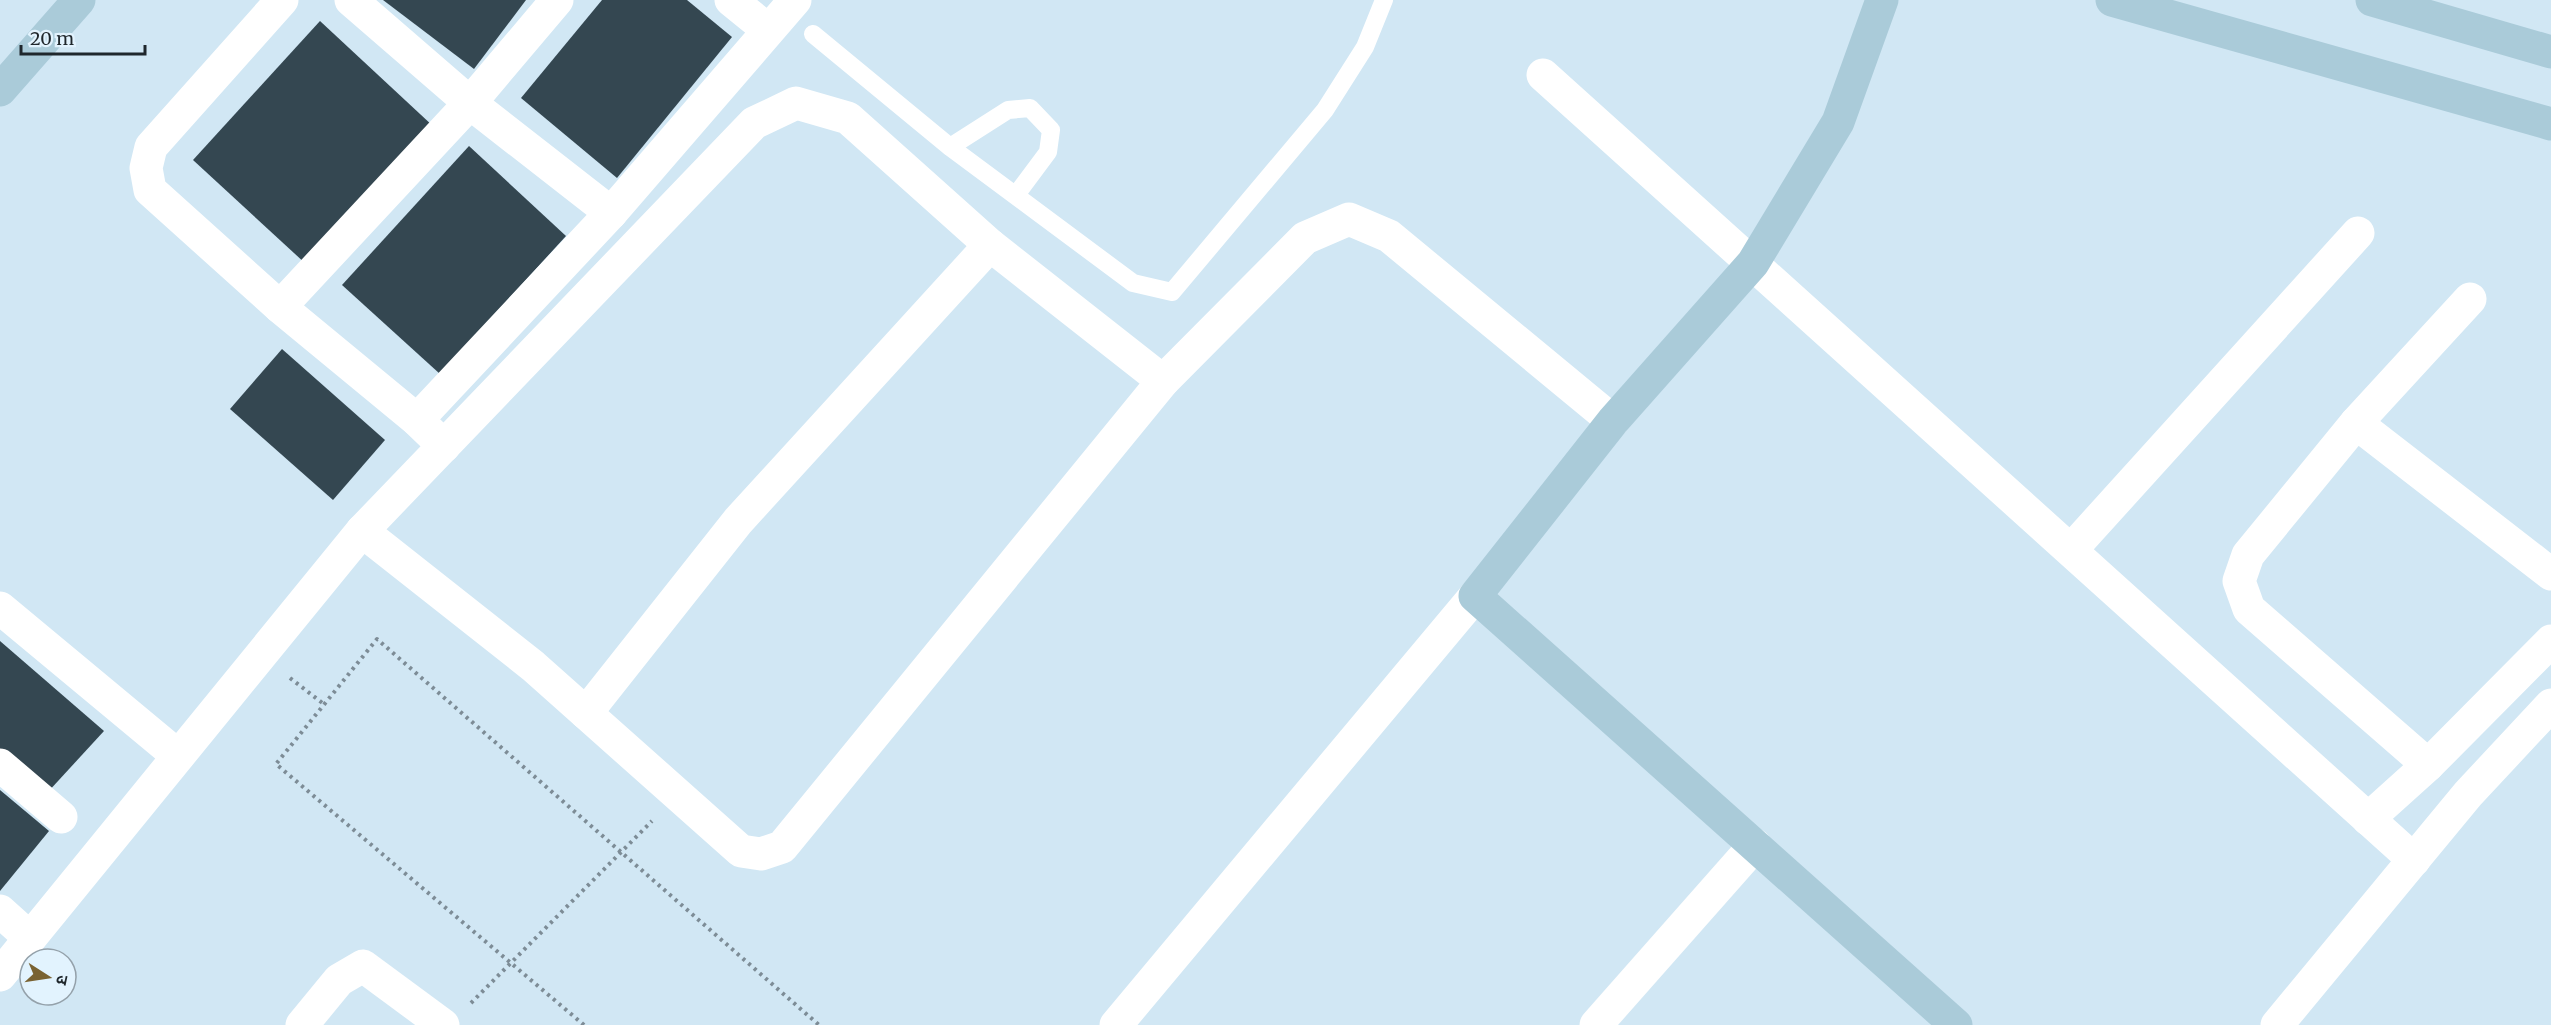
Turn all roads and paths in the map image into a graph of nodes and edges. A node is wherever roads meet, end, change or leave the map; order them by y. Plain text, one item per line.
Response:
1 (79, 0) edge
2 (282, 0) edge
3 (351, 0) edge
4 (557, 0) edge
5 (731, 0) edge
6 (795, 0) edge
7 (1384, 0) edge
8 (1882, 0) edge
9 (2112, 0) edge
10 (2372, 0) edge
11 (768, 30) junction
12 (813, 34) dead end
13 (2551, 52) edge
14 (1543, 75) dead end
15 (0, 90) edge
16 (470, 103) junction
17 (2551, 124) edge
18 (950, 147) junction
19 (1016, 195) junction
20 (611, 213) junction
21 (2358, 233) dead end
22 (990, 245) junction
23 (1753, 263) junction
24 (2470, 299) dead end
25 (280, 307) junction
26 (1163, 381) junction
27 (417, 420) junction
28 (1612, 421) junction
29 (2356, 423) junction
30 (444, 446) junction
31 (362, 531) junction
32 (2071, 550) junction
33 (2551, 574) edge
34 (1475, 597) junction
35 (2, 613) edge
36 (2551, 641) edge
37 (2551, 705) edge
38 (586, 713) junction
39 (178, 756) junction
40 (0, 765) edge
41 (2428, 765) junction
42 (678, 795) junction
43 (61, 817) dead end
44 (2368, 819) junction
45 (1755, 845) junction
46 (620, 851) junction
47 (2414, 860) junction
48 (0, 911) edge
49 (30, 938) junction
50 (510, 963) junction
51 (0, 975) edge
52 (454, 1018) edge
53 (302, 1025) edge
54 (584, 1025) edge
55 (819, 1025) edge
56 (1116, 1025) edge
57 (1596, 1025) edge
58 (1956, 1025) edge
59 (2277, 1025) edge

1 - 15 street
2 - 25 street
3 - 16 street
4 - 16 street
5 - 11 street
6 - 11 street
7 - 19 lane
8 - 23 street
9 - 17 street
10 - 13 street
11 - 20 street
12 - 18 lane
14 - 23 street
16 - 20 street
16 - 25 street
18 - 19 lane
18 - 19 lane
20 - 27 street
21 - 32 street
22 - 26 street
22 - 30 street
22 - 38 street
23 - 28 street
23 - 32 street
24 - 29 street
25 - 27 street
26 - 28 street
26 - 42 street
27 - 30 street
28 - 34 street
29 - 33 street
29 - 41 street
30 - 31 street
31 - 38 street
31 - 39 street
32 - 44 street
34 - 45 street
34 - 56 street
35 - 39 street
36 - 41 street
37 - 47 street
38 - 42 street
39 - 49 street
40 - 43 street
41 - 44 street
42 - 46 path
44 - 47 street
45 - 57 street
45 - 58 street
46 - 50 path
46 - 50 path
46 - 55 path
47 - 59 street
48 - 49 street
49 - 51 street
50 - 52 path
50 - 54 path
52 - 53 street

